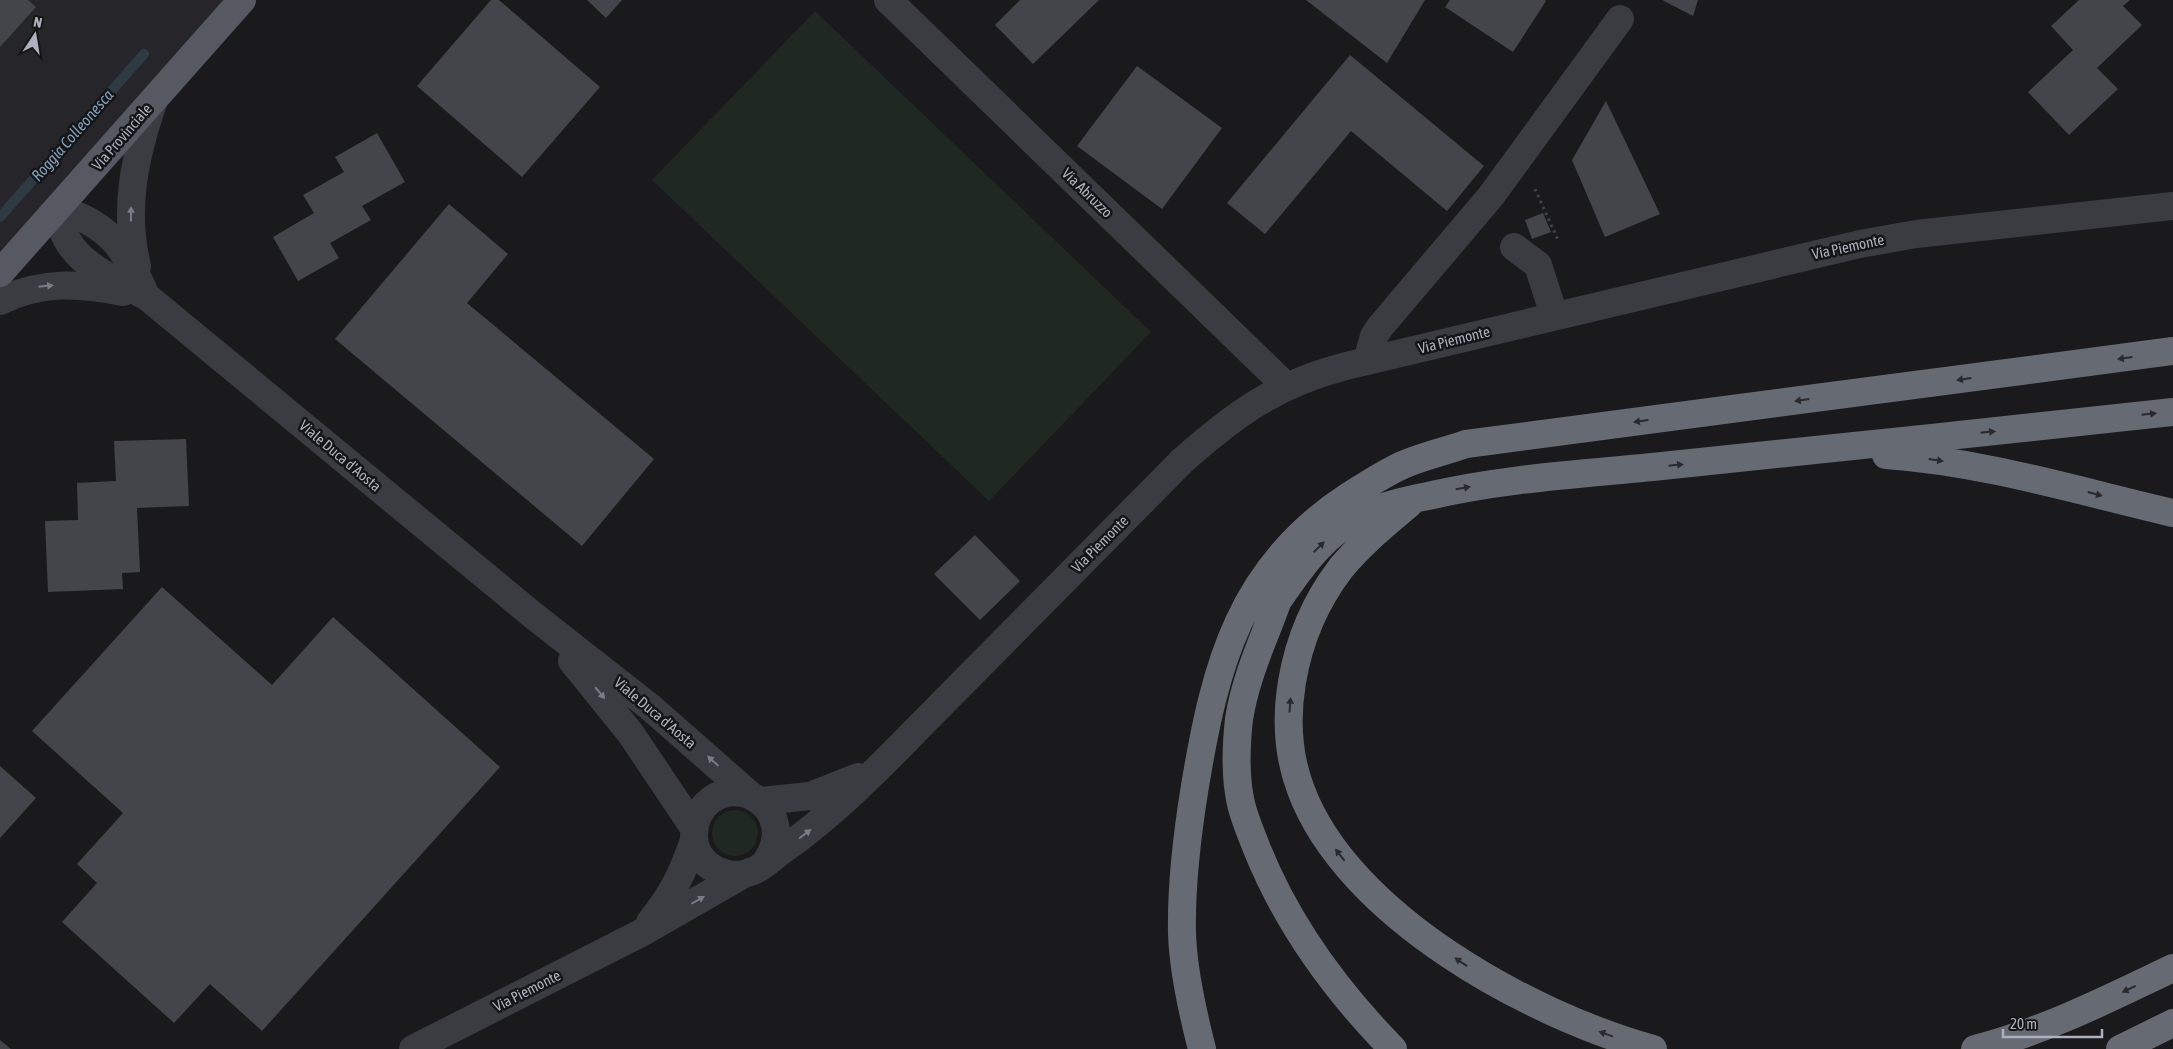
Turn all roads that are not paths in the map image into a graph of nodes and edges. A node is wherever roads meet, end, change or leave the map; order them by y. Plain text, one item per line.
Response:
1 (242, 0) edge
2 (888, 0) edge
3 (1620, 19) dead end
4 (154, 100) junction
5 (2173, 206) edge
6 (59, 209) junction
7 (1514, 248) dead end
8 (0, 273) edge
9 (146, 296) junction
10 (0, 301) edge
11 (1554, 315) junction
12 (2173, 351) edge
13 (1367, 361) junction
14 (1286, 386) junction
15 (2173, 412) edge
16 (1818, 451) junction
17 (1415, 498) junction
18 (2173, 513) edge
19 (1299, 535) junction
20 (1279, 599) junction
21 (534, 616) junction
22 (880, 766) junction
23 (755, 798) junction
24 (694, 834) junction
25 (754, 869) junction
26 (641, 933) junction
27 (2173, 968) edge
28 (2173, 1023) edge
29 (413, 1049) edge
30 (1202, 1049) edge
31 (1393, 1049) edge
32 (1652, 1049) edge
33 (1976, 1049) edge
34 (2120, 1049) edge

1 - 4 main road, Via Provinciale
2 - 14 street, Via Abruzzo
3 - 13 street
4 - 6 main road, Via Provinciale
9 -> 4 street
5 - 11 street, Via Piemonte
6 - 8 main road, Via Provinciale
6 - 9 street, Viale Duca d'Aosta
6 - 9 street, Viale Duca d'Aosta
7 - 11 street
10 -> 9 street, Viale Duca d'Aosta
9 - 21 street, Viale Duca d'Aosta
11 - 13 street, Via Piemonte
12 -> 19 highway
13 - 14 street, Via Piemonte
14 - 22 street, Via Piemonte
16 -> 15 highway
17 -> 16 highway
16 -> 18 highway
20 -> 17 highway
32 -> 17 highway
19 - 20 highway
19 - 30 highway
20 - 31 highway
23 -> 21 street, Viale Duca d'Aosta
21 -> 24 street, Viale Duca d'Aosta
22 - 23 street, Via Piemonte
25 -> 22 street, Via Piemonte
23 - 24 street, Via Piemonte
23 - 25 street
24 - 25 street
24 - 26 street, Via Piemonte
26 -> 25 street, Via Piemonte
26 - 29 street, Via Piemonte
27 -> 33 highway
28 - 34 highway

